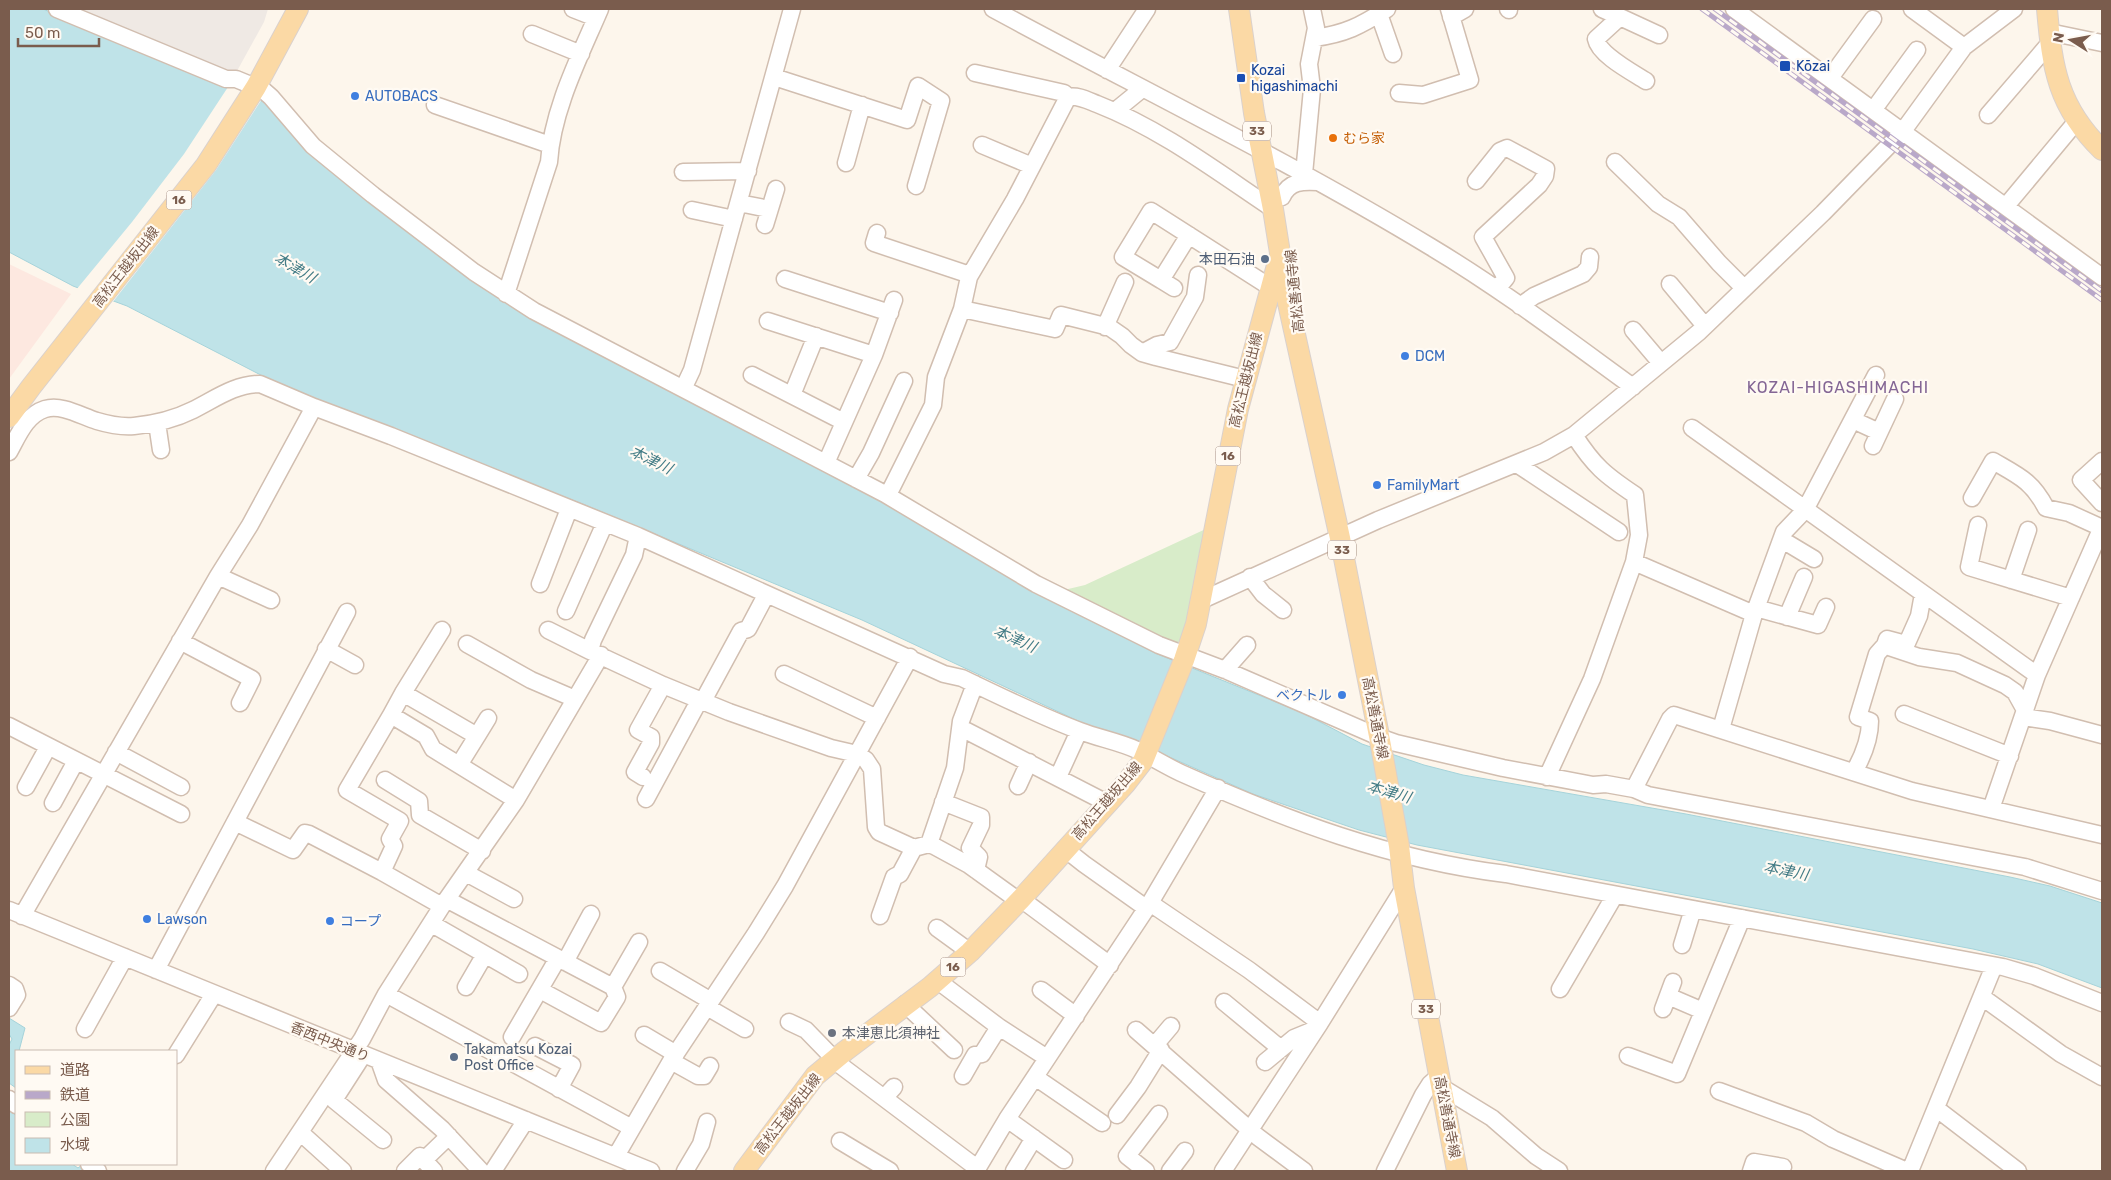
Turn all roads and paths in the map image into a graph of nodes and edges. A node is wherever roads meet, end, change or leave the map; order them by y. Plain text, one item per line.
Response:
1 (57, 9) edge
2 (283, 9) edge
3 (298, 9) edge
4 (573, 9) edge
5 (792, 9) edge
6 (993, 9) edge
7 (1147, 9) edge
8 (1238, 9) edge
9 (1245, 9) edge
10 (1312, 9) edge
11 (1602, 9) edge
12 (1735, 9) edge
13 (2014, 9) edge
14 (2046, 9) edge
15 (1383, 11) edge
16 (1455, 11) edge
17 (1922, 11) edge
18 (598, 14) edge
19 (1620, 17) junction
20 (1873, 20) dead end
21 (532, 34) dead end
22 (1659, 35) dead end
23 (1314, 38) junction
24 (2049, 38) junction
25 (2102, 44) edge
26 (1964, 47) junction
27 (1916, 50) dead end
28 (581, 54) junction
29 (1393, 54) dead end
30 (1107, 70) junction
31 (975, 72) dead end
32 (1642, 73) dead end
33 (774, 77) junction
34 (1830, 78) junction
35 (249, 87) junction
36 (1142, 89) junction
37 (1399, 93) dead end
38 (1068, 97) junction
39 (435, 104) dead end
40 (862, 105) junction
41 (1874, 110) junction
42 (1115, 111) junction
43 (1988, 116) dead end
44 (2076, 122) junction
45 (1903, 131) junction
46 (982, 145) dead end
47 (550, 146) junction
48 (2102, 150) edge
49 (1615, 162) dead end
50 (846, 163) dead end
51 (1032, 166) junction
52 (748, 171) junction
53 (683, 172) dead end
54 (1275, 177) junction
55 (1311, 178) junction
56 (1476, 181) dead end
57 (916, 186) dead end
58 (776, 189) dead end
59 (738, 203) junction
60 (2006, 206) junction
61 (769, 209) junction
62 (692, 210) dead end
63 (734, 220) junction
64 (765, 226) dead end
65 (1289, 228) junction
66 (878, 233) dead end
67 (1189, 234) junction
68 (1280, 252) junction
69 (1590, 257) dead end
70 (970, 275) junction
71 (1198, 275) dead end
72 (2102, 277) edge
73 (785, 279) dead end
74 (1125, 282) dead end
75 (1669, 284) dead end
76 (1744, 288) junction
77 (1497, 289) junction
78 (506, 294) junction
79 (1281, 295) junction
80 (92, 298) junction
81 (1520, 306) junction
82 (962, 309) junction
83 (768, 321) dead end
84 (1105, 326) junction
85 (1706, 326) junction
86 (1633, 330) dead end
87 (816, 336) junction
88 (1142, 353) junction
89 (874, 355) junction
90 (1661, 363) junction
91 (752, 375) dead end
92 (1876, 375) dead end
93 (1245, 379) junction
94 (904, 381) dead end
95 (684, 387) junction
96 (1633, 387) junction
97 (792, 395) junction
98 (9, 397) edge
99 (1895, 399) dead end
100 (314, 408) junction
101 (9, 417) edge
102 (1853, 420) junction
103 (844, 422) junction
104 (157, 423) junction
105 (1692, 428) dead end
106 (1574, 434) junction
107 (161, 450) dead end
108 (9, 452) edge
109 (2102, 461) edge
110 (826, 462) junction
111 (1517, 464) junction
112 (856, 479) junction
113 (888, 496) junction
114 (1972, 498) dead end
115 (2102, 503) edge
116 (569, 509) junction
117 (1806, 510) junction
118 (605, 523) junction
119 (1978, 525) dead end
120 (2102, 528) edge
121 (2028, 530) dead end
122 (1619, 532) dead end
123 (638, 536) junction
124 (1340, 538) junction
125 (1780, 544) junction
126 (1814, 559) dead end
127 (1634, 562) junction
128 (218, 576) junction
129 (1250, 577) junction
130 (1804, 577) dead end
131 (2012, 580) junction
132 (540, 584) dead end
133 (1923, 594) junction
134 (766, 595) junction
135 (2070, 598) junction
136 (1202, 600) junction
137 (271, 601) dead end
138 (1826, 607) dead end
139 (1283, 610) dead end
140 (566, 611) dead end
141 (1755, 611) junction
142 (347, 612) dead end
143 (1787, 617) junction
144 (442, 630) dead end
145 (548, 630) dead end
146 (180, 641) junction
147 (467, 644) dead end
148 (1247, 645) dead end
149 (1885, 645) junction
150 (326, 649) junction
151 (595, 653) junction
152 (910, 657) junction
153 (1185, 658) junction
154 (355, 665) dead end
155 (1225, 670) junction
156 (784, 674) dead end
157 (2037, 675) junction
158 (975, 684) junction
159 (663, 685) junction
160 (403, 693) junction
161 (575, 700) junction
162 (702, 700) junction
163 (240, 703) dead end
164 (2024, 713) junction
165 (1904, 714) dead end
166 (391, 715) junction
167 (488, 718) dead end
168 (878, 718) junction
169 (9, 726) edge
170 (961, 728) junction
171 (1721, 729) junction
172 (1079, 731) junction
173 (2102, 735) edge
174 (477, 736) junction
175 (1380, 742) junction
176 (48, 747) junction
177 (116, 752) junction
178 (1148, 752) junction
179 (857, 754) junction
180 (2010, 756) junction
181 (76, 761) junction
182 (1029, 762) junction
183 (459, 765) junction
184 (1854, 772) junction
185 (104, 775) junction
186 (643, 777) dead end
187 (1058, 777) junction
188 (1547, 777) junction
189 (385, 780) dead end
190 (1018, 786) dead end
191 (26, 787) dead end
192 (181, 787) dead end
193 (1218, 788) junction
194 (1634, 789) junction
195 (646, 798) dead end
196 (516, 800) junction
197 (944, 802) junction
198 (53, 803) dead end
199 (1107, 804) junction
200 (1991, 808) junction
201 (181, 814) dead end
202 (236, 822) junction
203 (2102, 835) edge
204 (922, 846) junction
205 (1065, 849) junction
206 (1399, 850) junction
207 (482, 851) junction
208 (976, 870) junction
209 (382, 872) junction
210 (466, 873) junction
211 (1404, 888) junction
212 (2102, 891) edge
213 (1615, 896) junction
214 (514, 899) dead end
215 (1020, 900) junction
216 (445, 903) junction
217 (1148, 905) junction
218 (1693, 909) junction
219 (16, 913) edge
220 (591, 914) dead end
221 (880, 916) dead end
222 (1742, 918) junction
223 (432, 924) junction
224 (937, 928) dead end
225 (639, 942) dead end
226 (1682, 945) dead end
227 (970, 952) junction
228 (484, 956) junction
229 (125, 957) junction
230 (561, 960) junction
231 (1110, 965) junction
232 (1994, 966) junction
233 (156, 970) junction
234 (660, 972) dead end
235 (519, 974) dead end
236 (938, 980) junction
237 (9, 985) edge
238 (466, 987) dead end
239 (614, 988) junction
240 (1560, 989) dead end
241 (540, 990) junction
242 (1041, 990) dead end
243 (214, 994) junction
244 (386, 994) junction
245 (1668, 996) dead end
246 (1982, 997) junction
247 (1224, 1002) dead end
248 (2102, 1003) edge
249 (709, 1004) junction
250 (905, 1004) junction
251 (9, 1008) edge
252 (1703, 1010) junction
253 (1076, 1016) junction
254 (789, 1022) dead end
255 (1171, 1026) dead end
256 (1318, 1026) junction
257 (999, 1027) junction
258 (86, 1029) dead end
259 (745, 1029) dead end
260 (1136, 1030) dead end
261 (644, 1035) dead end
262 (512, 1037) dead end
263 (535, 1046) dead end
264 (1158, 1048) junction
265 (1281, 1049) junction
266 (954, 1050) dead end
267 (178, 1052) edge
268 (358, 1053) junction
269 (1628, 1056) dead end
270 (674, 1057) junction
271 (1047, 1058) junction
272 (835, 1059) junction
273 (380, 1062) junction
274 (1265, 1062) dead end
275 (710, 1066) dead end
276 (2101, 1071) edge
277 (962, 1076) dead end
278 (1036, 1077) junction
279 (1441, 1082) junction
280 (559, 1089) junction
281 (1718, 1091) dead end
282 (1937, 1109) junction
283 (1159, 1114) dead end
284 (1117, 1115) dead end
285 (1007, 1119) junction
286 (526, 1120) junction
287 (708, 1122) dead end
288 (1094, 1122) dead end
289 (632, 1128) junction
290 (1250, 1130) junction
291 (301, 1132) junction
292 (449, 1136) junction
293 (1034, 1138) junction
294 (382, 1140) dead end
295 (840, 1141) dead end
296 (1185, 1152) dead end
297 (616, 1156) junction
298 (1064, 1160) dead end
299 (429, 1166) edge
300 (633, 1168) edge
301 (1779, 1168) edge
302 (276, 1170) edge
303 (976, 1170) edge
304 (344, 1171) edge
305 (405, 1171) edge
306 (481, 1171) edge
307 (493, 1171) edge
308 (651, 1171) edge
309 (685, 1171) edge
310 (744, 1171) edge
311 (890, 1171) edge
312 (1014, 1171) edge
313 (1146, 1171) edge
314 (1170, 1171) edge
315 (1223, 1171) edge
316 (1304, 1171) edge
317 (1385, 1171) edge
318 (1457, 1171) edge
319 (1559, 1171) edge
320 (1751, 1171) edge
321 (1909, 1171) edge
322 (2018, 1171) edge

1 - 35 street
2 - 35 main road, 高松王越坂出線 / 16
3 - 35 main road, 高松王越坂出線 / 16
4 - 18 street
5 - 33 street
6 - 30 street
7 - 30 street
8 - 54 main road, 高松善通寺線 / 33
9 - 54 main road, 高松善通寺線 / 33
10 - 23 street
11 - 19 street
12 - 34 street
13 - 26 street
14 - 24 main road
15 - 23 street
15 - 29 street
16 - 37 street
17 - 26 street
18 - 28 street
19 - 22 street
19 - 32 street
20 - 34 street
21 - 28 street
23 - 55 street
24 - 25 street
24 - 43 street
24 - 44 main road
26 - 45 street
27 - 41 street
28 - 47 street
30 - 36 street
31 - 38 street
33 - 40 street
33 - 52 street
34 - 41 street
35 - 78 street
35 - 80 main road, 高松王越坂出線 / 16
36 - 42 street
36 - 54 street
38 - 42 street
38 - 51 street
39 - 47 street
40 - 50 street
40 - 57 street
41 - 45 street
42 - 54 street
44 - 48 main road
44 - 60 street
45 - 60 street
45 - 76 street
46 - 51 street
47 - 78 street
49 - 76 street
51 - 70 street
52 - 53 street
52 - 59 street
54 - 55 street
54 - 55 street
54 - 65 main road, 高松善通寺線 / 33
54 - 68 main road, 高松善通寺線 / 33
55 - 77 street
56 - 77 street
58 - 61 street
59 - 61 street
59 - 63 street
60 - 72 street
61 - 64 street
62 - 63 street
63 - 95 street
65 - 68 main road, 高松善通寺線
65 - 79 main road, 高松善通寺線 / 33
66 - 70 street
67 - 67 street
67 - 79 street
68 - 79 main road, 高松善通寺線 / 33
69 - 81 street
70 - 82 street
71 - 88 street
73 - 89 street
74 - 84 street
75 - 85 street
76 - 85 street
77 - 81 street
78 - 95 street
79 - 93 main road, 高松王越坂出線 / 16
79 - 124 main road, 高松善通寺線 / 33
80 - 98 main road, 高松王越坂出線 / 16
80 - 101 main road, 高松王越坂出線 / 16
81 - 96 street
82 - 84 street
82 - 113 street
83 - 87 street
84 - 88 street
85 - 90 street
86 - 90 street
87 - 89 street
87 - 97 street
88 - 93 street
89 - 103 street
90 - 96 street
91 - 97 street
92 - 102 street
93 - 136 main road, 高松王越坂出線 / 16
94 - 112 street
95 - 110 street
96 - 106 street
97 - 103 street
99 - 102 street
100 - 104 street
100 - 116 street
100 - 128 street
102 - 117 street
103 - 110 street
104 - 107 street
104 - 108 street
105 - 117 street
106 - 111 street
106 - 127 street
109 - 115 street
110 - 112 street
111 - 122 street
111 - 124 street
112 - 113 street
113 - 153 street
114 - 120 street
116 - 118 street
116 - 132 street
117 - 125 street
117 - 133 street
118 - 123 street
118 - 140 street
119 - 131 street
120 - 135 street
121 - 131 street
123 - 134 street
123 - 151 street
124 - 129 street
124 - 175 main road, 高松善通寺線 / 33
125 - 126 street
125 - 141 street
127 - 141 street
127 - 188 street
128 - 137 street
128 - 146 street
129 - 136 street
129 - 139 street
130 - 143 street
131 - 135 street
133 - 149 street
133 - 157 street
134 - 152 street
134 - 162 street
135 - 157 street
136 - 153 main road, 高松王越坂出線 / 16
138 - 143 street
141 - 143 street
141 - 171 street
142 - 150 street
144 - 160 street
145 - 151 street
146 - 163 street
146 - 177 street
147 - 161 street
148 - 155 street
149 - 164 street
149 - 184 street
150 - 154 street
150 - 202 street
151 - 159 street
151 - 161 street
152 - 158 street
152 - 168 street
153 - 155 street
153 - 178 main road, 高松王越坂出線 / 16
155 - 175 street
156 - 168 street
157 - 164 street
158 - 170 street
158 - 172 street
159 - 162 street
159 - 186 street
160 - 166 street
160 - 174 street
161 - 196 street
162 - 179 street
162 - 195 street
164 - 173 street
164 - 180 street
165 - 180 street
166 - 183 street
166 - 209 street
167 - 174 street
168 - 179 street
169 - 176 street
170 - 182 street
170 - 197 street
171 - 184 street
171 - 194 street
172 - 178 street
172 - 187 street
174 - 183 street
175 - 188 street
175 - 206 main road, 高松善通寺線 / 33
176 - 181 street
176 - 191 street
177 - 185 street
177 - 192 street
178 - 193 street
178 - 199 main road, 高松王越坂出線 / 16
179 - 204 street
179 - 249 street
180 - 200 street
181 - 185 street
181 - 198 street
182 - 187 street
182 - 190 street
183 - 196 street
184 - 200 street
185 - 201 street
185 - 219 street
187 - 199 street
188 - 194 street
189 - 207 street
193 - 206 street
193 - 217 street
194 - 212 street
196 - 207 street
197 - 204 street
197 - 208 street
199 - 205 main road, 高松王越坂出線 / 16
200 - 203 street
202 - 209 street
202 - 233 street
204 - 208 street
204 - 221 street
205 - 215 main road, 高松王越坂出線 / 16
205 - 217 street
206 - 211 main road, 高松善通寺線 / 33
206 - 213 street
207 - 210 street
208 - 215 street
209 - 216 street
210 - 214 street
210 - 216 street
211 - 256 street
211 - 279 main road, 高松善通寺線 / 33
213 - 218 street
213 - 240 street
215 - 227 main road, 高松王越坂出線 / 16
215 - 231 street
216 - 223 street
216 - 230 street
217 - 231 street
217 - 256 street
218 - 222 street
218 - 226 street
219 - 229 street, 香西中央通り
220 - 230 street
222 - 232 street
222 - 252 street
223 - 228 street
223 - 244 street
224 - 227 street
225 - 239 street
227 - 236 main road, 高松王越坂出線 / 16
228 - 235 street
228 - 238 street
229 - 233 street, 香西中央通り
229 - 258 street
230 - 239 street
230 - 241 street
231 - 253 street
232 - 246 street
232 - 248 street
233 - 243 street, 香西中央通り
234 - 249 street
236 - 250 main road, 高松王越坂出線 / 16
236 - 257 street
237 - 251 street
239 - 241 street
241 - 262 street
242 - 253 street
243 - 267 street
243 - 268 street, 香西中央通り
244 - 268 street
244 - 280 street
245 - 252 street
246 - 276 street
246 - 282 street
247 - 265 street
249 - 259 street
249 - 270 street
250 - 266 street
250 - 272 main road, 高松王越坂出線 / 16
252 - 269 street
253 - 271 street
254 - 272 street
255 - 264 street
256 - 265 street
256 - 290 street
257 - 271 street
257 - 277 street
260 - 264 street
261 - 270 street
263 - 280 street
264 - 284 street
264 - 290 street
265 - 274 street
268 - 273 street, 香西中央通り
268 - 291 street
268 - 294 street
270 - 275 street
270 - 289 street
271 - 278 street
272 - 303 street
272 - 310 main road, 高松王越坂出線 / 16
273 - 286 street, 香西中央通り
273 - 292 street
278 - 285 street
278 - 288 street
279 - 317 street
279 - 318 main road, 高松善通寺線 / 33
279 - 319 street
280 - 289 street
281 - 321 street
282 - 321 street
282 - 322 street
283 - 313 street
285 - 293 street
285 - 303 street
286 - 297 street, 香西中央通り
286 - 307 street
287 - 309 street
289 - 297 street
290 - 315 street
290 - 316 street
291 - 302 street
291 - 304 street
292 - 299 street
292 - 306 street
293 - 298 street
293 - 312 street
295 - 311 street
296 - 314 street
297 - 300 street, 香西中央通り
299 - 305 street
300 - 308 street, 香西中央通り
301 - 320 street

